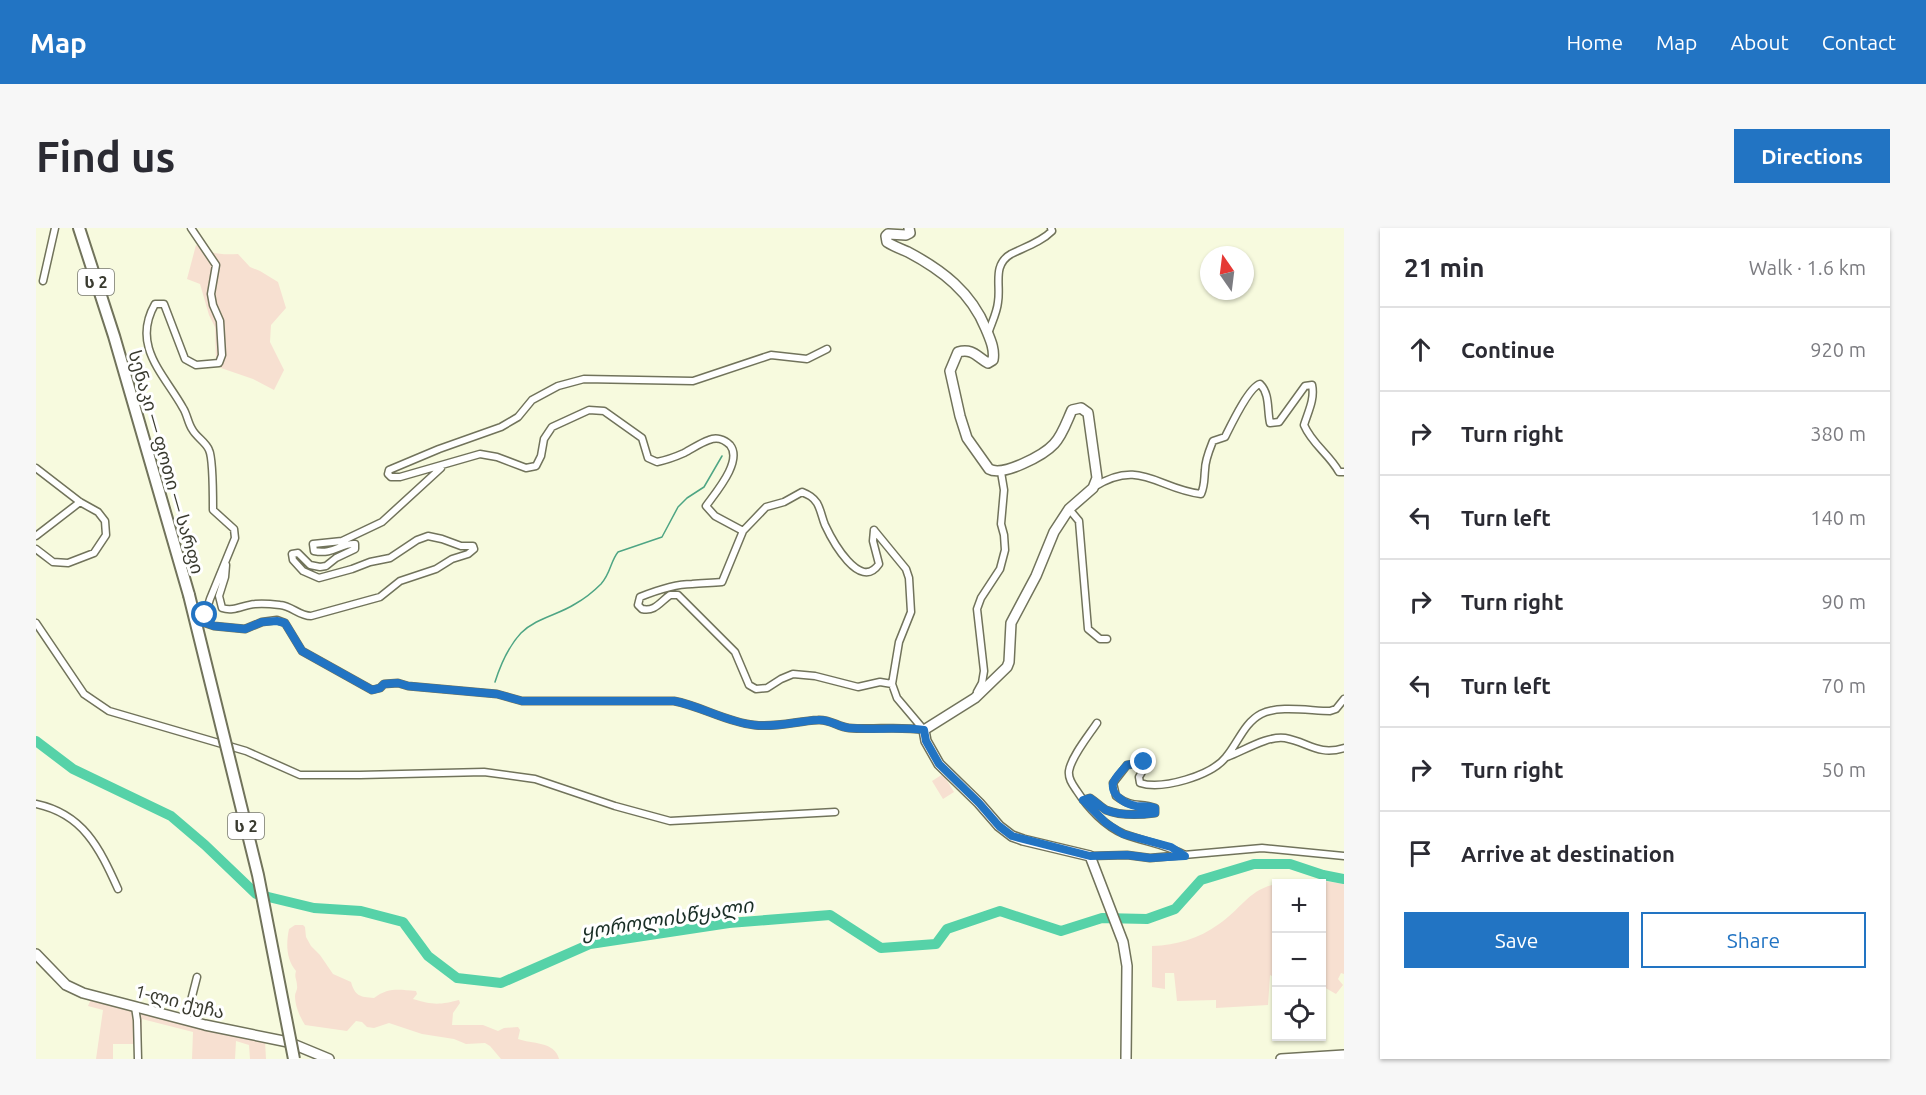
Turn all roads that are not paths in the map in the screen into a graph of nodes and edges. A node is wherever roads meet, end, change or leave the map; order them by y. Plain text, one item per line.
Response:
1 (55, 228) edge
2 (79, 228) edge
3 (191, 228) edge
4 (909, 228) edge
5 (1051, 228) edge
6 (884, 232) edge
7 (43, 281) dead end
8 (988, 334) junction
9 (827, 349) dead end
10 (443, 466) junction
11 (36, 468) edge
12 (1001, 472) junction
13 (1344, 472) edge
14 (1093, 488) junction
15 (80, 502) junction
16 (1069, 509) junction
17 (743, 531) junction
18 (36, 536) edge
19 (36, 549) edge
20 (226, 561) junction
21 (36, 623) edge
22 (1107, 639) dead end
23 (892, 684) junction
24 (975, 698) junction
25 (1344, 699) edge
26 (1096, 723) dead end
27 (924, 730) junction
28 (1344, 748) edge
29 (1226, 757) junction
30 (1083, 800) junction
31 (36, 804) edge
32 (835, 812) dead end
33 (1090, 856) junction
34 (1185, 856) junction
35 (1344, 856) edge
36 (118, 889) dead end
37 (36, 954) edge
38 (197, 977) dead end
39 (135, 1007) junction
40 (186, 1020) junction
41 (1343, 1053) edge
42 (138, 1059) edge
43 (294, 1059) edge
44 (329, 1059) edge
45 (1126, 1059) edge
46 (1281, 1059) edge

1 - 7 street
2 - 43 highway, სენაკი — ფოთი — სარფი / ს 2, bridge
3 - 20 street
4 - 6 street
5 - 8 street
6 - 8 street
8 - 12 street
9 - 10 street
10 - 17 street
10 - 20 street
11 - 15 street
12 - 14 street
12 - 24 street
13 - 14 street
14 - 16 street
15 - 18 street
15 - 19 street
16 - 22 street
16 - 24 street
17 - 23 street
17 - 23 street
20 - 27 street
21 - 32 street
23 - 27 street
24 - 27 street
25 - 29 street
26 - 30 street
27 - 33 street
28 - 29 street
29 - 30 street
30 - 34 street
31 - 36 street
33 - 34 street
33 - 45 street
34 - 35 street
37 - 39 street, 1-ლი ქუჩა
38 - 40 street
39 - 40 street, 1-ლი ქუჩა
39 - 42 street
40 - 44 street, 1-ლი ქუჩა
41 - 46 street

